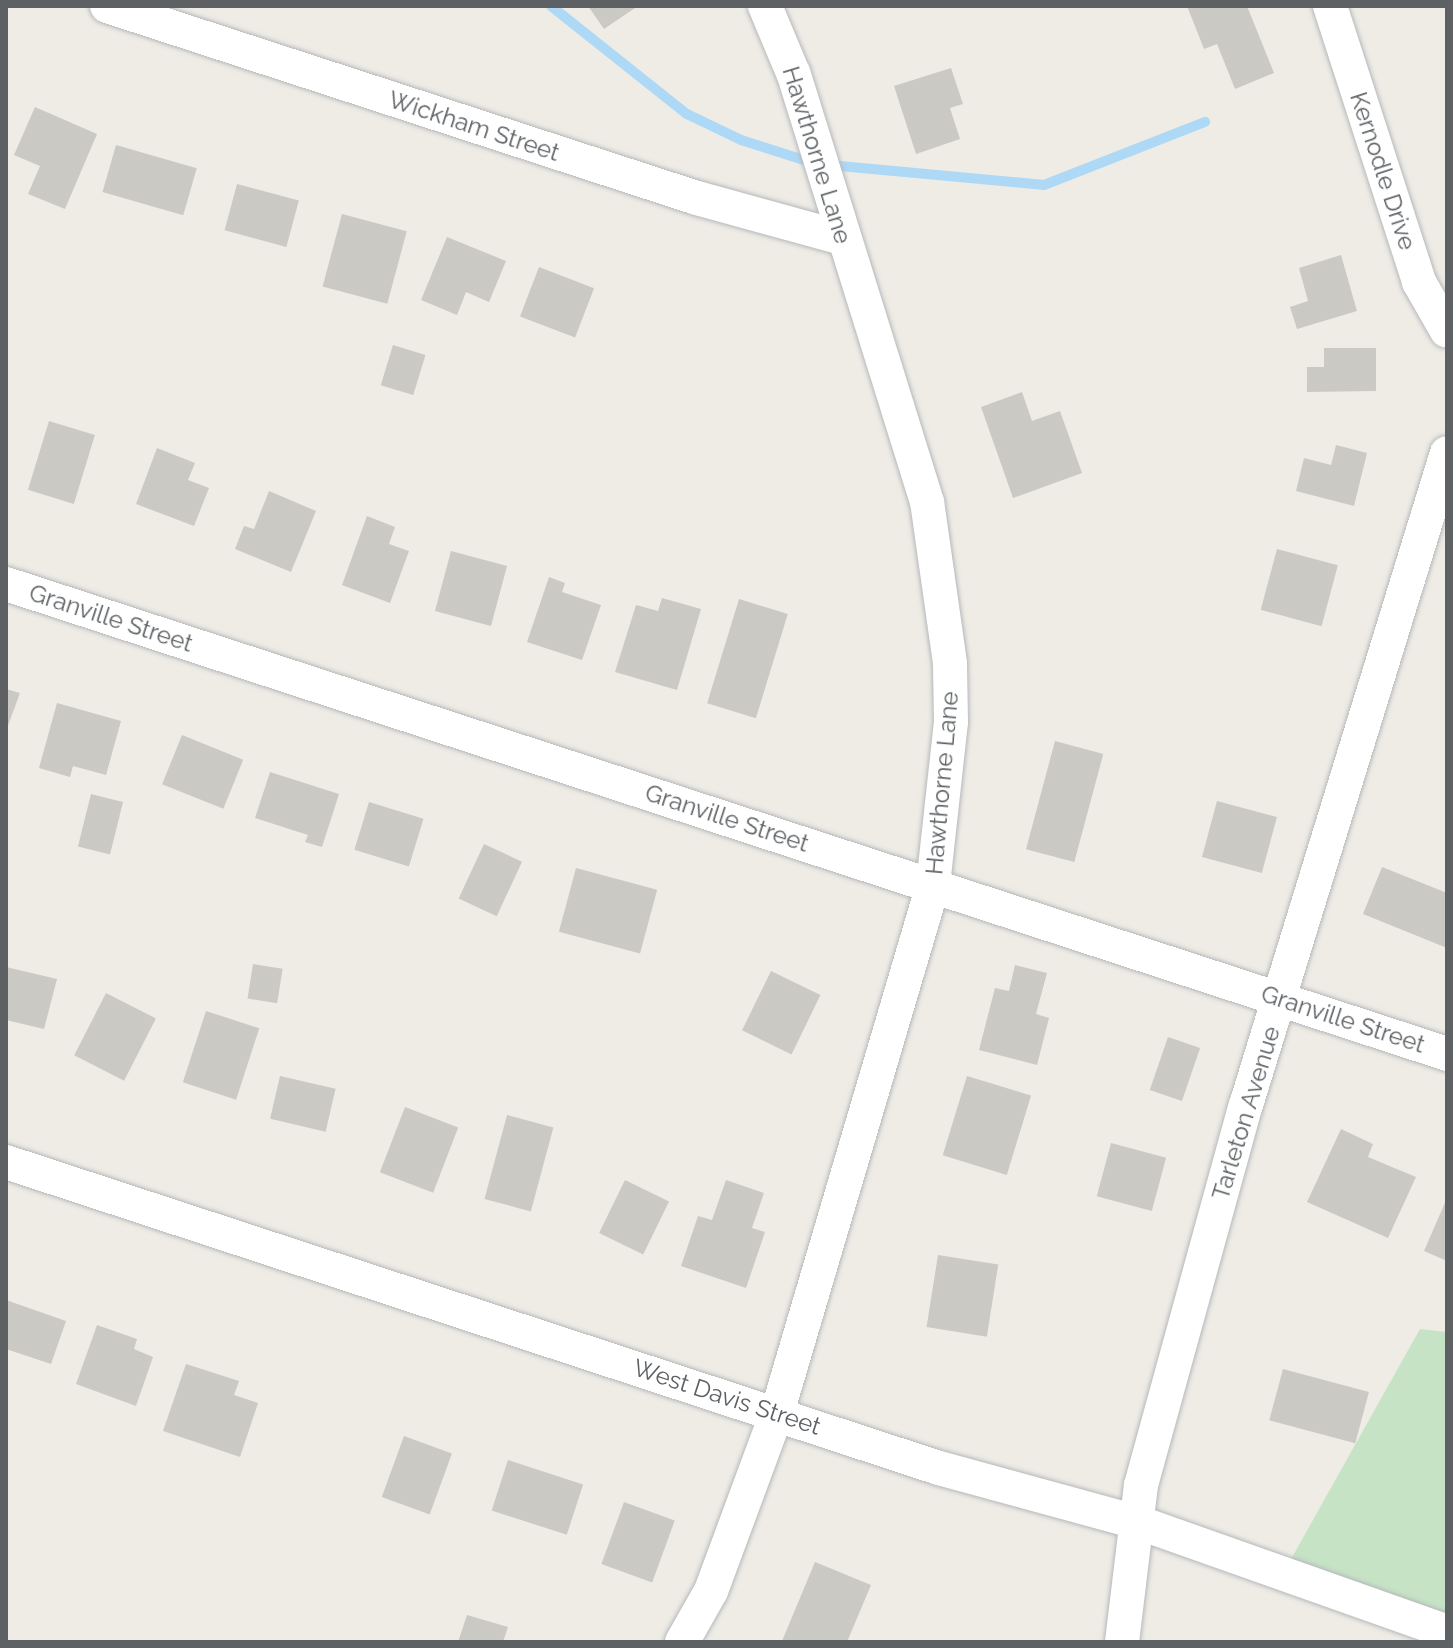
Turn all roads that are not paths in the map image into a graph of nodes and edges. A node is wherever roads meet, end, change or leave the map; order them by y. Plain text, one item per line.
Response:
1 (107, 6) edge
2 (765, 6) edge
3 (1330, 6) edge
4 (842, 238) junction
5 (1447, 331) edge
6 (1447, 453) edge
7 (1439, 514) edge
8 (6, 584) edge
9 (933, 885) junction
10 (1281, 998) junction
11 (1447, 1054) edge
12 (6, 1162) edge
13 (777, 1413) junction
14 (1140, 1523) junction
15 (1447, 1632) edge
16 (682, 1642) edge
17 (1122, 1642) edge

1 - 4 street, Wickham Street
2 - 4 street, Hawthorne Lane
3 - 5 street, Kernodle Drive
4 - 9 street, Hawthorne Lane
6 - 7 street, Tarleton Avenue
7 - 10 street, Tarleton Avenue
8 - 9 street, Granville Street
9 - 10 street, Granville Street
9 - 13 street, Hawthorne Lane
10 - 11 street, Granville Street
10 - 14 street, Tarleton Avenue
12 - 13 street, West Davis Street
13 - 14 street, West Davis Street
13 - 16 street, Hawthorne Lane
14 - 15 street, West Davis Street
14 - 17 street, Tarleton Avenue

